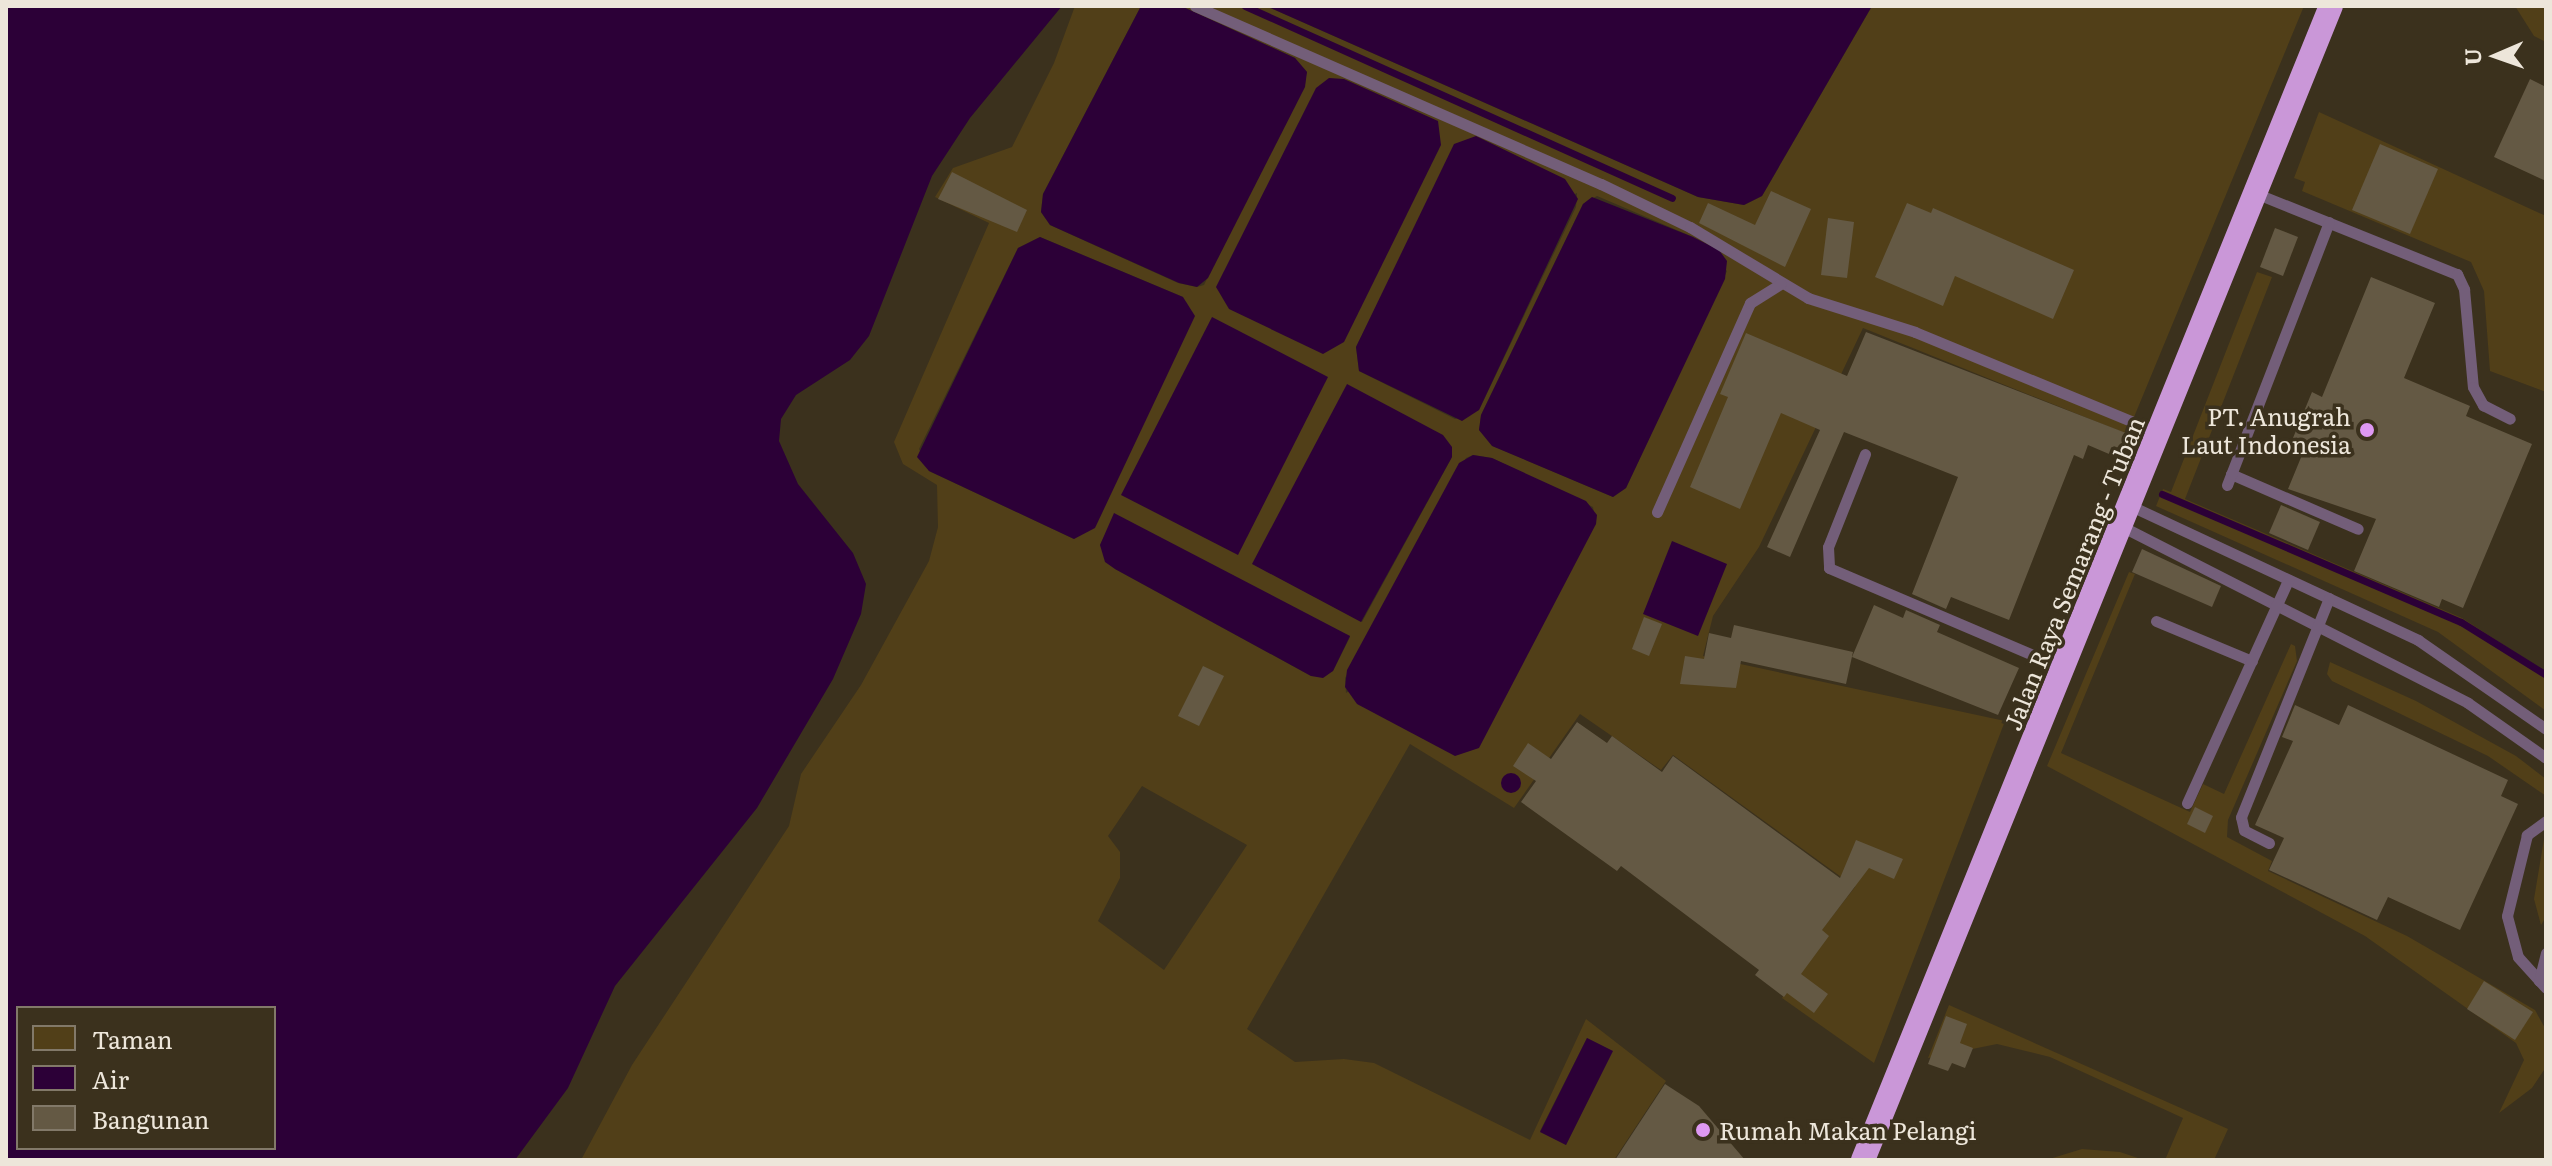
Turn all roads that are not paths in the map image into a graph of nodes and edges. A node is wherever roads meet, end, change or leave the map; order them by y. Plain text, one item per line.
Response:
1 (1195, 6) edge
2 (2331, 6) edge
3 (2255, 193) junction
4 (2329, 222) junction
5 (1780, 284) junction
6 (2510, 419) dead end
7 (2161, 433) junction
8 (1865, 454) dead end
9 (1657, 512) dead end
10 (2127, 516) junction
11 (2358, 529) dead end
12 (2288, 580) junction
13 (2329, 598) junction
14 (2278, 602) junction
15 (2156, 621) dead end
16 (2319, 624) junction
17 (2252, 661) junction
18 (2064, 668) junction
19 (2546, 729) edge
20 (2546, 758) edge
21 (2187, 803) dead end
22 (2546, 821) edge
23 (2269, 843) dead end
24 (2546, 953) edge
25 (2542, 984) edge
26 (1863, 1160) edge

1 - 5 lane
2 - 3 highway, Jalan Raya Semarang - Tuban
3 - 4 lane
3 - 7 highway, Jalan Raya Semarang - Tuban
4 - 6 lane
4 - 11 lane
5 - 7 lane
5 - 9 lane
7 - 10 highway, Jalan Raya Semarang - Tuban
8 - 18 lane
10 - 12 lane
10 - 14 lane
10 - 18 highway, Jalan Raya Semarang - Tuban
12 - 13 lane
12 - 14 lane
13 - 16 lane
13 - 19 lane
14 - 16 lane
14 - 17 lane
15 - 17 lane
16 - 20 lane
16 - 23 lane
17 - 21 lane
18 - 26 highway, Jalan Raya Semarang - Tuban
22 - 25 lane
24 - 25 lane

